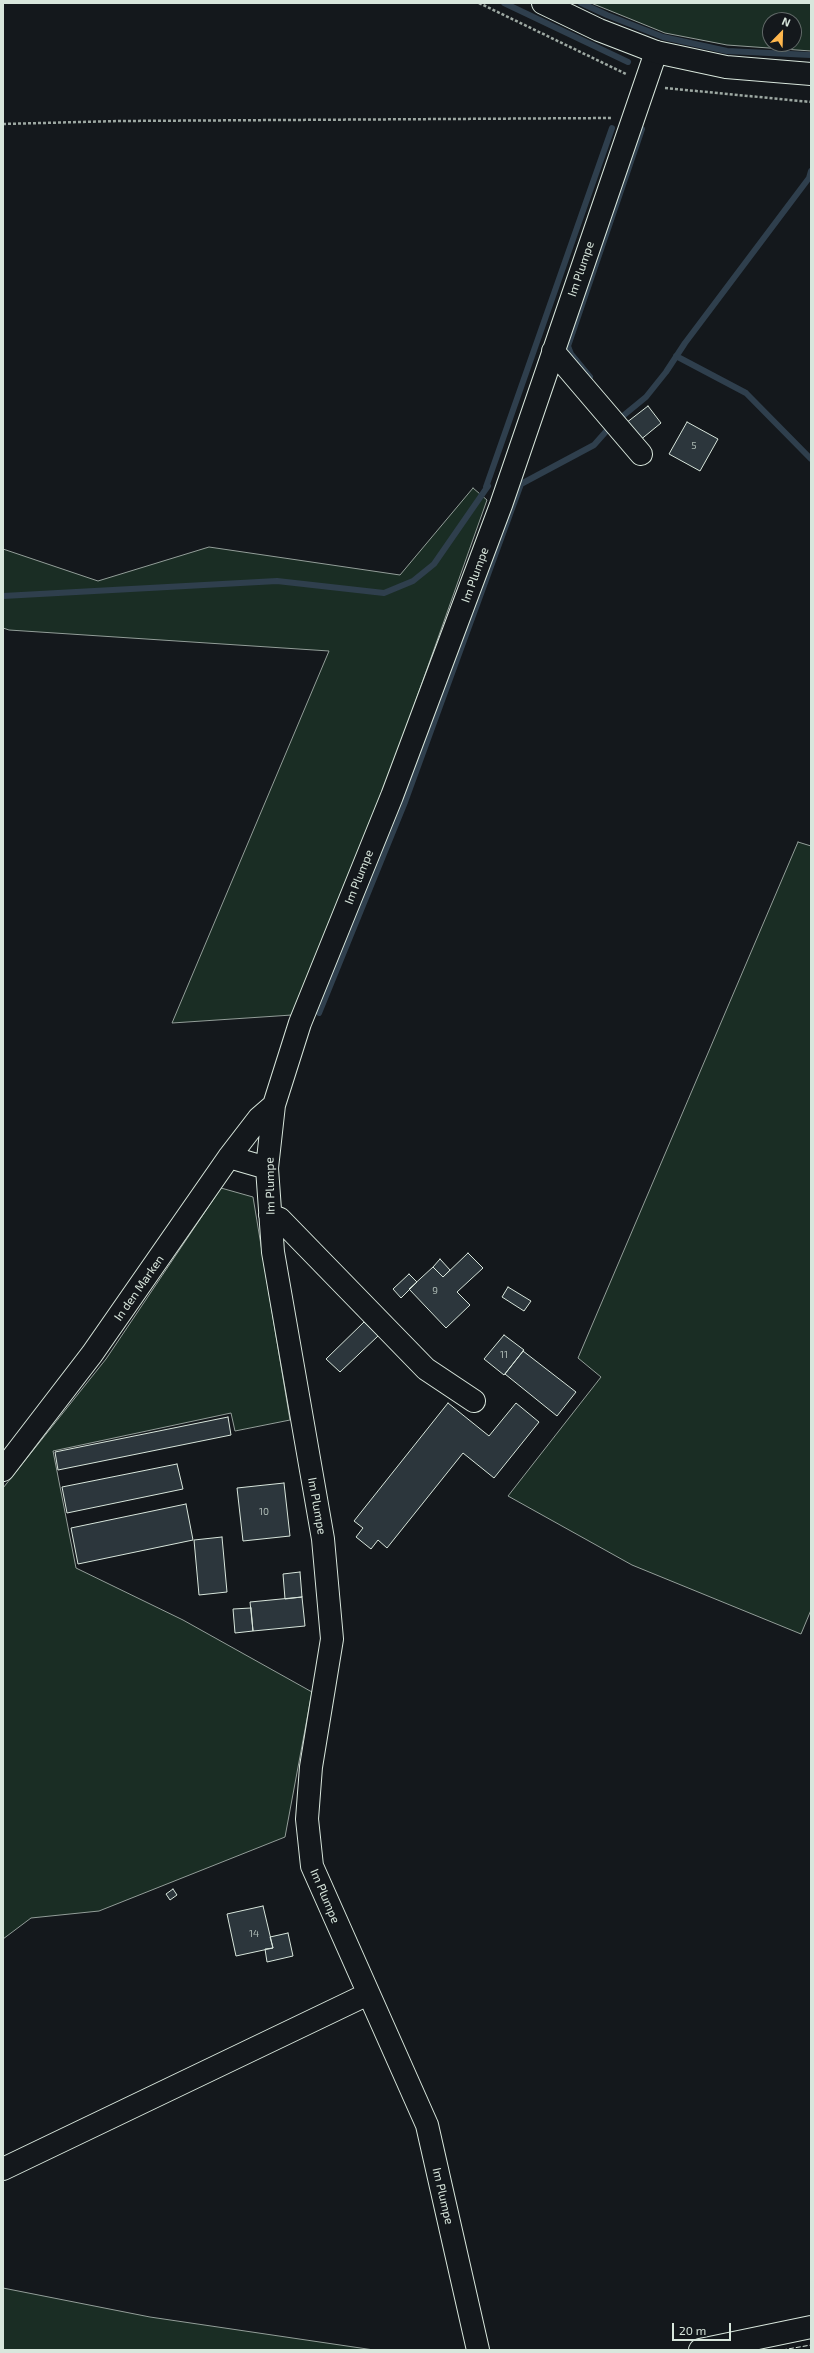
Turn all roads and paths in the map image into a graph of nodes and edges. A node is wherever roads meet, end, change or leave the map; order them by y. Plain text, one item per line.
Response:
1 (479, 3) edge
2 (543, 3) edge
3 (656, 52) junction
4 (811, 74) edge
5 (644, 82) junction
6 (811, 102) edge
7 (633, 114) junction
8 (3, 124) edge
9 (553, 351) junction
10 (641, 454) dead end
11 (274, 1105) junction
12 (229, 1157) junction
13 (267, 1168) junction
14 (270, 1215) junction
15 (474, 1401) dead end
16 (3, 1470) edge
17 (368, 1994) junction
18 (3, 2169) edge
19 (811, 2327) edge
20 (478, 2350) edge
21 (700, 2350) edge

1 - 5 path
2 - 3 street
3 - 4 street
3 - 5 street, Im Plumpe
5 - 6 path
5 - 7 street, Im Plumpe
7 - 8 path
7 - 9 street, Im Plumpe
9 - 10 street
9 - 11 street, Im Plumpe
11 - 12 street, In den Marken
11 - 13 street, Im Plumpe
12 - 13 street
12 - 16 street, In den Marken
13 - 14 street, Im Plumpe
14 - 15 street
14 - 17 street, Im Plumpe
17 - 18 street
17 - 20 street, Im Plumpe
19 - 21 street

